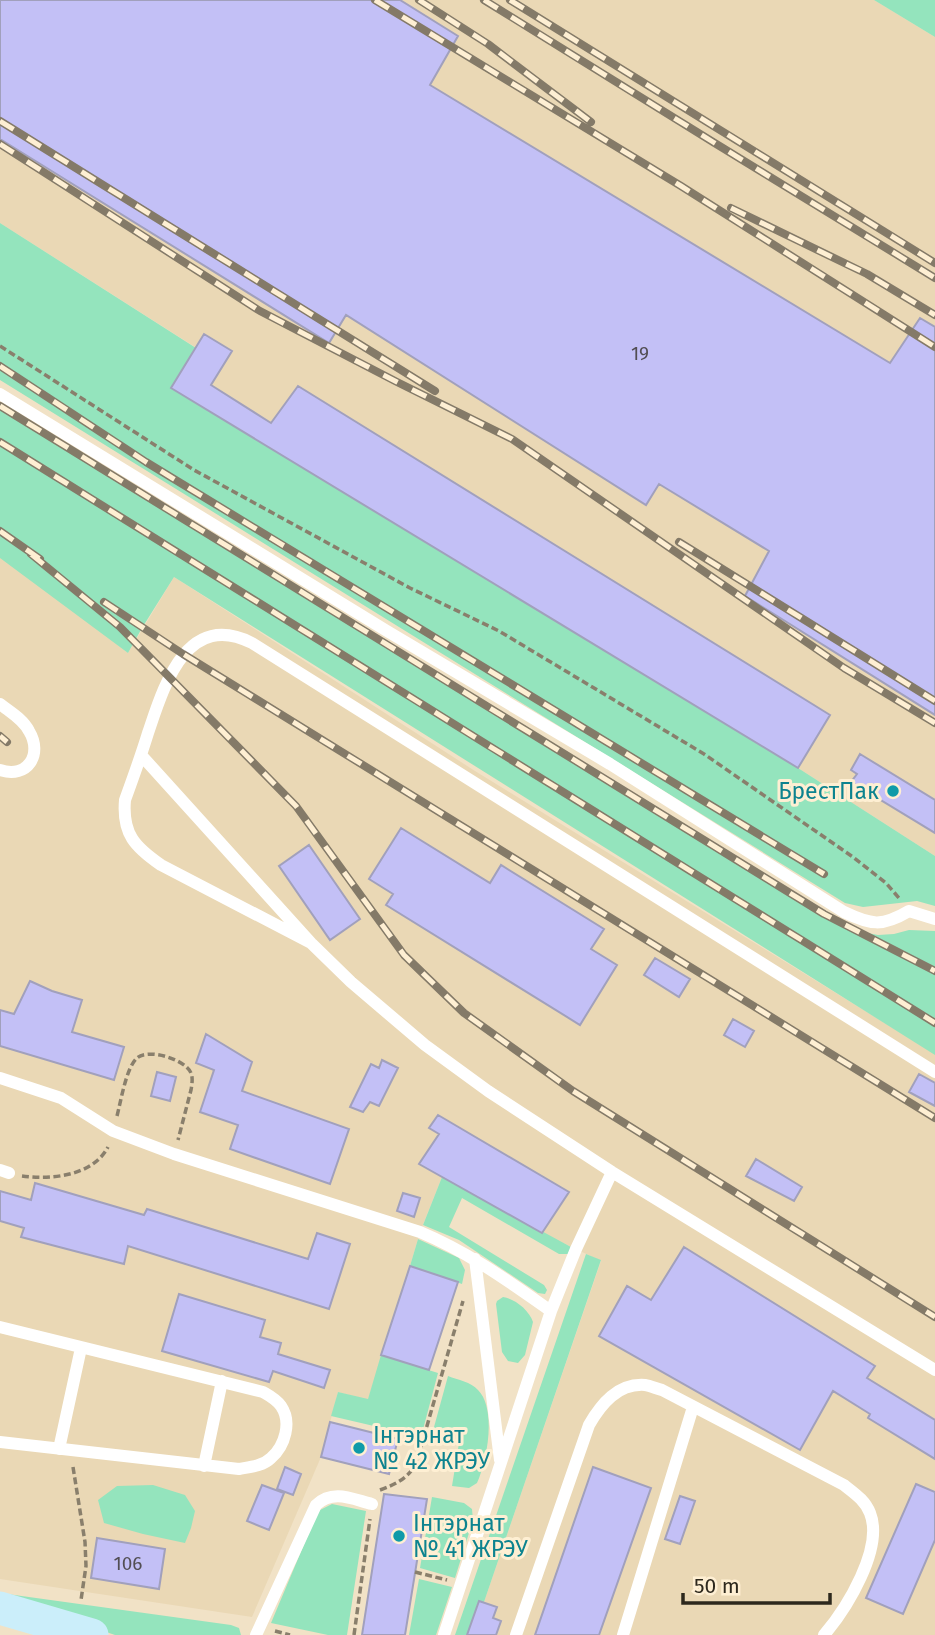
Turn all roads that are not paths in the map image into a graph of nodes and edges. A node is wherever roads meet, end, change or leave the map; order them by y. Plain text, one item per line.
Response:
1 (0, 394) edge
2 (0, 704) edge
3 (141, 755) junction
4 (0, 770) edge
5 (935, 919) edge
6 (312, 943) junction
7 (935, 1072) edge
8 (0, 1078) edge
9 (612, 1172) junction
10 (475, 1259) junction
11 (551, 1311) junction
12 (0, 1327) edge
13 (80, 1348) junction
14 (935, 1370) edge
15 (222, 1381) junction
16 (693, 1407) junction
17 (0, 1442) edge
18 (65, 1450) junction
19 (501, 1464) junction
20 (204, 1466) junction
21 (372, 1504) road end
22 (0, 1608) edge
23 (0, 1624) edge
24 (39, 1635) edge
25 (92, 1635) edge
26 (257, 1635) edge
27 (444, 1635) edge
28 (516, 1635) edge
29 (623, 1635) edge
30 (824, 1635) edge

1 - 5 lane
2 - 4 lane
3 - 6 lane
3 - 6 lane
3 - 7 lane
6 - 9 lane
8 - 10 lane
9 - 11 lane
9 - 14 lane
10 - 11 lane
10 - 19 lane
11 - 19 lane
12 - 13 lane
13 - 15 lane
13 - 18 lane
15 - 20 lane
15 - 20 lane
16 - 28 lane
16 - 29 lane
16 - 30 lane
17 - 18 lane
18 - 20 lane
19 - 27 lane
21 - 26 lane
22 - 25 main road
23 - 24 main road

